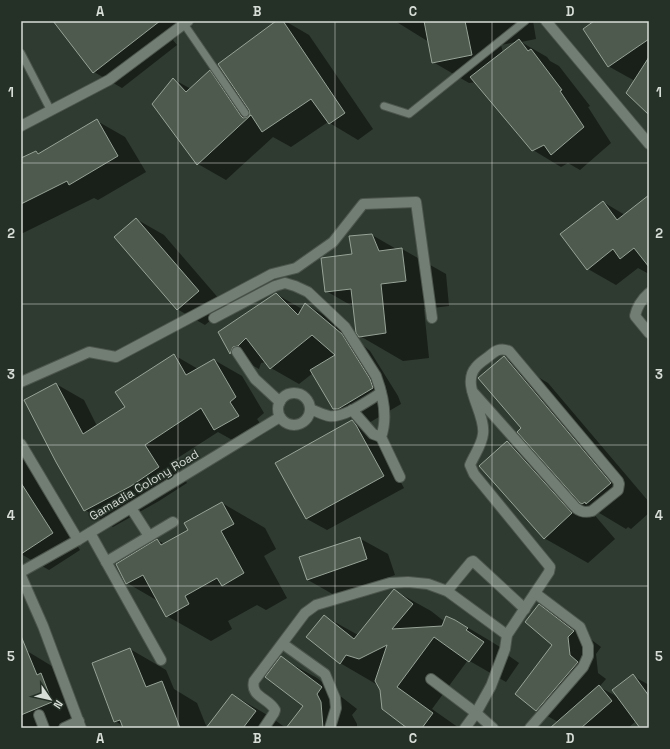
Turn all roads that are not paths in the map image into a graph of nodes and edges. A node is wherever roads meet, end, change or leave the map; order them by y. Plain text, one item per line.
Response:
1 (524, 21) edge
2 (546, 21) edge
3 (186, 22) edge
4 (21, 53) edge
5 (384, 106) dead end
6 (51, 111) junction
7 (245, 113) dead end
8 (21, 126) edge
9 (649, 144) edge
10 (649, 293) edge
11 (214, 318) dead end
12 (432, 318) dead end
13 (649, 333) edge
14 (237, 352) dead end
15 (21, 382) edge
16 (472, 391) junction
17 (381, 393) junction
18 (280, 402) junction
19 (310, 409) junction
20 (352, 410) junction
21 (280, 418) junction
22 (381, 437) junction
23 (21, 444) edge
24 (400, 477) dead end
25 (131, 508) junction
26 (173, 522) dead end
27 (90, 533) junction
28 (149, 536) junction
29 (78, 540) junction
30 (106, 562) junction
31 (21, 572) edge
32 (21, 576) edge
33 (447, 591) junction
34 (535, 593) junction
35 (525, 609) junction
36 (507, 635) junction
37 (283, 644) junction
38 (161, 660) dead end
39 (431, 678) dead end
40 (476, 713) junction
41 (39, 715) dead end
42 (80, 725) edge
43 (44, 728) edge
44 (64, 728) edge
45 (264, 728) edge
46 (330, 728) edge
47 (465, 728) edge
48 (493, 728) edge
49 (530, 728) edge

1 - 5 lane
2 - 9 street
3 - 6 street
3 - 7 lane
4 - 6 lane
6 - 8 street
10 - 13 street
11 - 17 street
12 - 15 street
14 - 18 street
16 - 16 street
16 - 34 street
17 - 20 street
17 - 22 street
18 - 19 street
18 - 21 street
19 - 20 street
19 - 21 street
20 - 22 street
21 - 25 street, Gamadia Colony Road
22 - 24 street
23 - 29 street
25 - 27 street, Gamadia Colony Road
25 - 28 street
26 - 28 street
27 - 29 street, Gamadia Colony Road
27 - 30 street
28 - 30 street
29 - 31 street, Gamadia Colony Road
30 - 38 street
32 - 42 street
33 - 35 street
33 - 36 street
33 - 37 street
34 - 35 street
34 - 49 street
35 - 36 street
36 - 40 street
37 - 45 street
37 - 46 street
39 - 40 street
40 - 47 street
40 - 48 street
41 - 43 street
42 - 44 street

